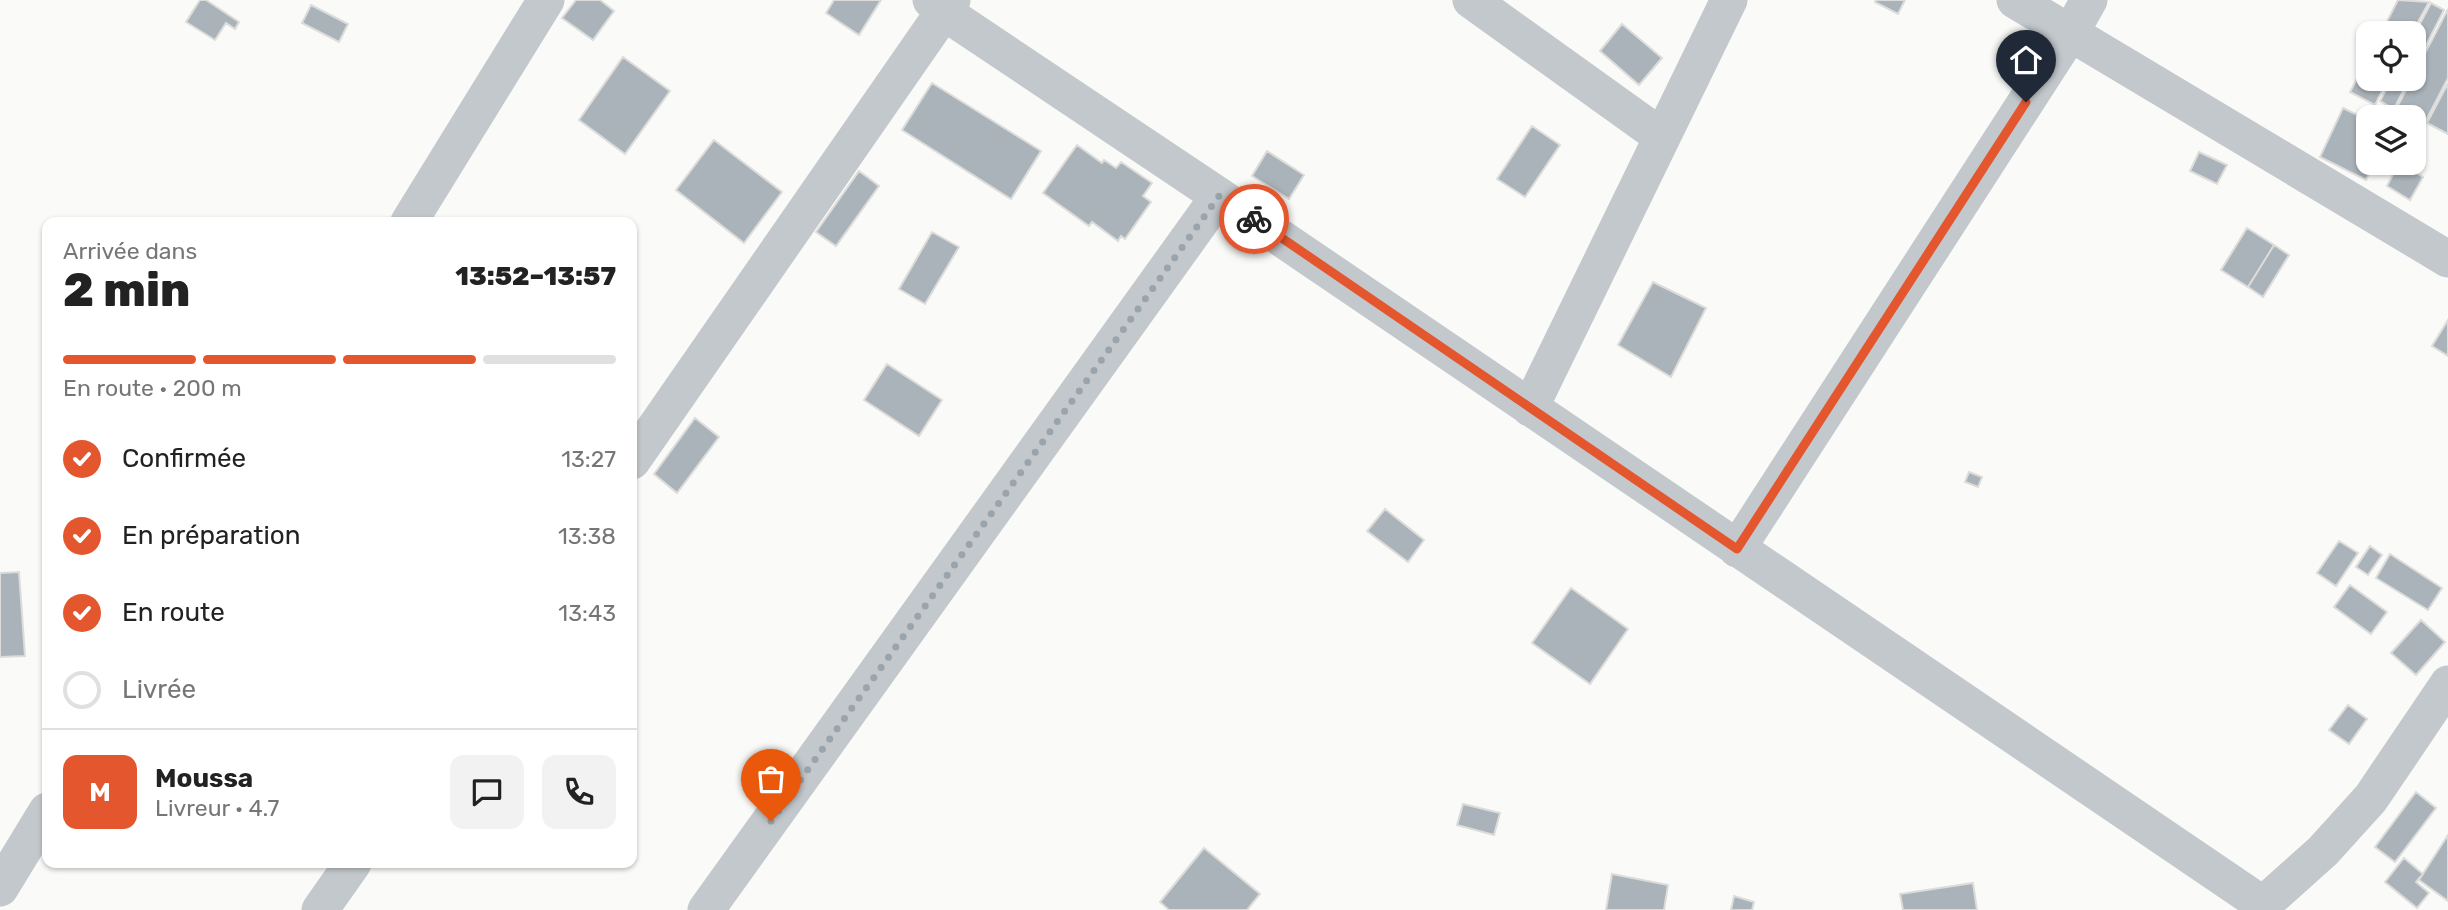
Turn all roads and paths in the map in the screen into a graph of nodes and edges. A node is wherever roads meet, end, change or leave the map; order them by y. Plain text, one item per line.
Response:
1 (546, 0) edge
2 (1471, 0) edge
3 (1729, 0) edge
4 (2015, 0) edge
5 (2089, 0) edge
6 (943, 4) edge
7 (2071, 32) junction
8 (1662, 137) junction
9 (1219, 196) junction
10 (413, 217) edge
11 (2448, 259) edge
12 (1530, 408) junction
13 (637, 454) edge
14 (1737, 549) junction
15 (2448, 684) edge
16 (42, 819) edge
17 (349, 868) edge
18 (0, 888) edge
19 (2259, 907) edge
20 (320, 910) edge
21 (706, 910) edge

1 - 10 street
2 - 8 street
3 - 8 street
4 - 7 street
5 - 7 street
6 - 9 street
6 - 13 street
7 - 11 street
7 - 14 street
8 - 12 street
9 - 12 street
9 - 21 street
12 - 14 street
14 - 19 street
15 - 19 street
16 - 18 street
17 - 20 street

